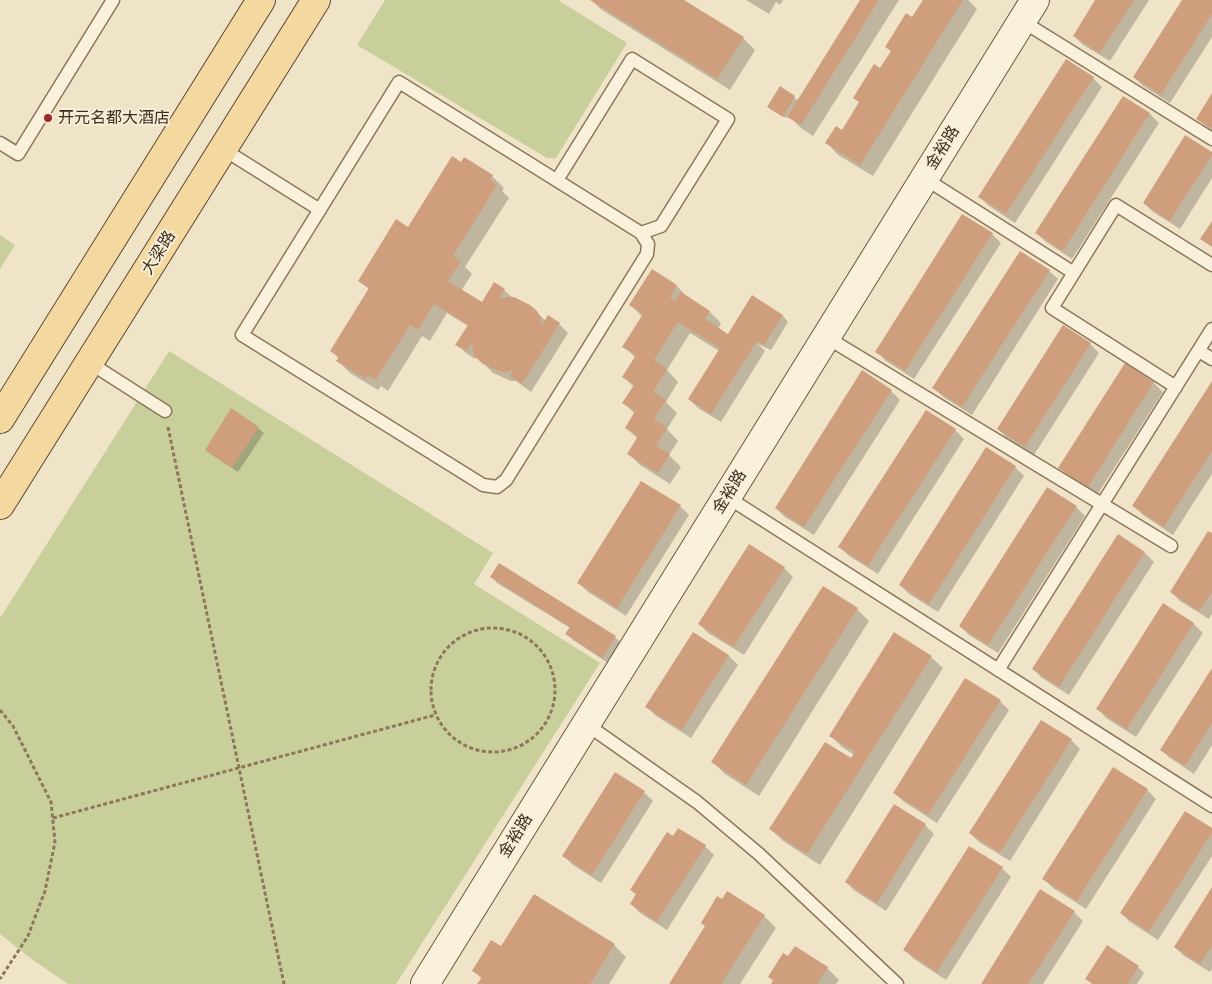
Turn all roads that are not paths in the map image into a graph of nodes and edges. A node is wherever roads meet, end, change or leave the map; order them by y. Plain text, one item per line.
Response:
1 (113, 0) edge
2 (261, 0) edge
3 (316, 0) edge
4 (1028, 10) edge
5 (1212, 139) edge
6 (0, 143) edge
7 (223, 149) junction
8 (924, 178) junction
9 (557, 180) junction
10 (320, 210) junction
11 (641, 233) junction
12 (1212, 265) edge
13 (1074, 273) junction
14 (1212, 330) edge
15 (826, 338) junction
16 (1199, 350) junction
17 (1212, 359) edge
18 (90, 363) junction
19 (1176, 387) junction
20 (164, 411) road end
21 (0, 419) edge
22 (727, 497) junction
23 (0, 505) edge
24 (1102, 505) junction
25 (1171, 546) dead end
26 (998, 670) junction
27 (586, 724) junction
28 (1212, 806) edge
29 (424, 984) edge
30 (897, 984) edge

1 - 6 lane
2 - 21 main road
3 - 7 main road, 大梁路
4 - 5 lane
4 - 8 street, 金裕路
7 - 10 lane
7 - 18 main road, 大梁路
8 - 13 lane
8 - 15 street, 金裕路
9 - 10 lane
9 - 11 lane
9 - 11 lane
10 - 11 lane
12 - 13 lane
13 - 19 lane
14 - 16 lane
15 - 22 street, 金裕路
15 - 24 lane
16 - 17 lane
16 - 19 lane
18 - 20 lane
18 - 23 main road, 大梁路
19 - 24 lane
22 - 26 lane
22 - 27 street, 金裕路
24 - 25 lane
24 - 26 lane
26 - 28 lane
27 - 29 street, 金裕路
27 - 30 lane

